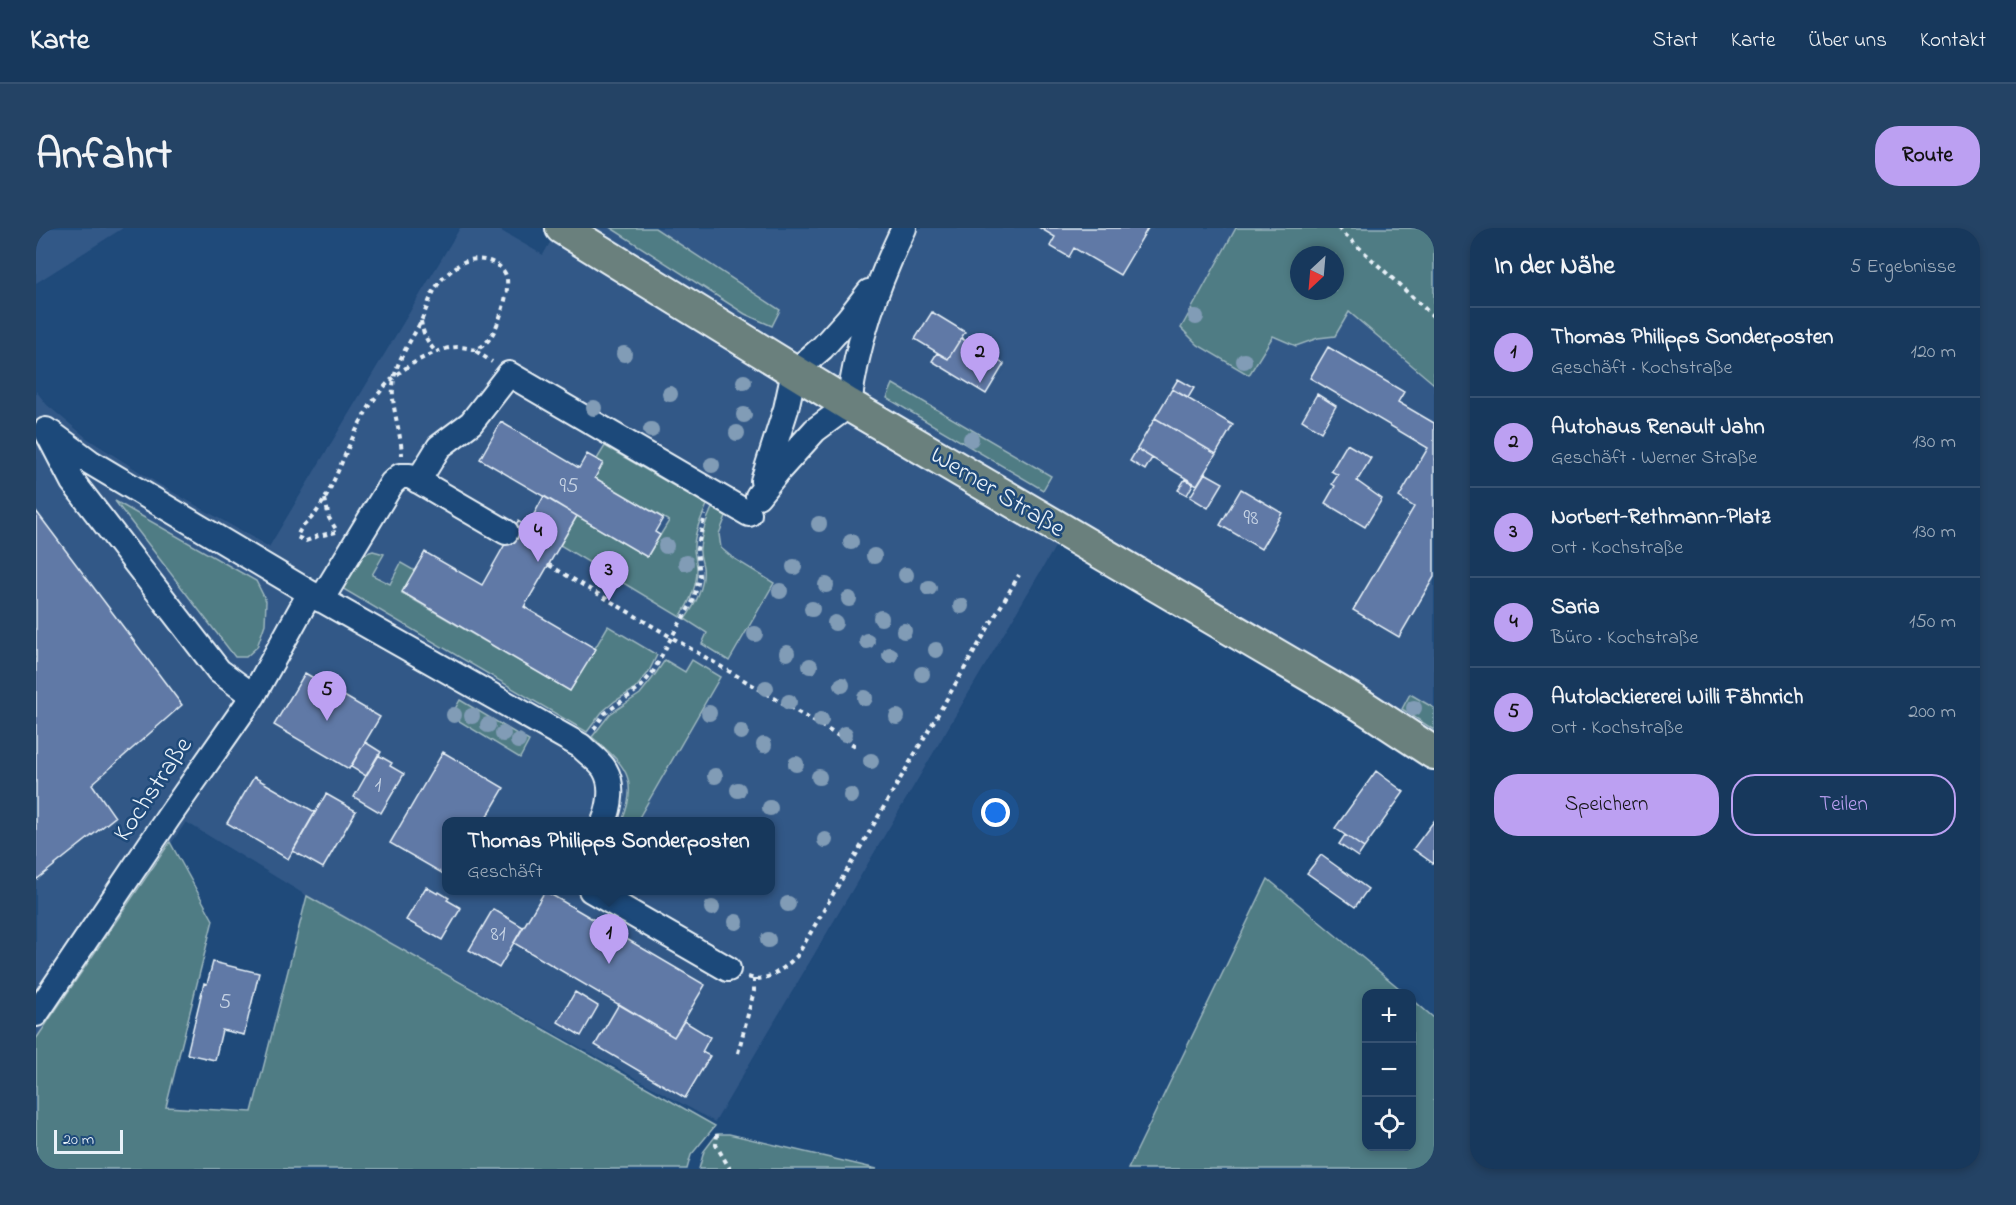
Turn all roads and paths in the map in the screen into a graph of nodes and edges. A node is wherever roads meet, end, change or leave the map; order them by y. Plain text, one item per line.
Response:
1 (562, 228) edge
2 (904, 228) edge
3 (1338, 228) edge
4 (881, 275) junction
5 (1434, 317) edge
6 (421, 321) junction
7 (436, 352) junction
8 (794, 372) junction
9 (394, 379) junction
10 (849, 405) junction
11 (41, 425) edge
12 (409, 479) junction
13 (714, 495) junction
14 (325, 498) junction
15 (751, 511) junction
16 (337, 532) junction
17 (506, 532) dead end
18 (361, 534) junction
19 (549, 565) dead end
20 (1019, 575) dead end
21 (316, 596) junction
22 (671, 638) junction
23 (253, 696) junction
24 (581, 746) junction
25 (859, 748) dead end
26 (1434, 753) edge
27 (606, 817) edge
28 (598, 895) edge
29 (728, 969) joint
30 (754, 979) junction
31 (36, 1014) edge
32 (738, 1053) dead end
33 (717, 1134) dead end
34 (730, 1169) edge

1 - 8 main road, Werner Straße
2 - 4 street
3 - 5 path
4 - 8 street
4 - 10 street
6 - 7 path
6 - 7 path
6 - 9 path
7 - 9 path
8 - 10 main road, Werner Straße
8 - 15 street
9 - 12 path
9 - 14 path
10 - 15 street
10 - 26 main road, Werner Straße
11 - 21 street
11 - 23 street
12 - 13 street, Kochstraße
12 - 17 street
12 - 18 street, Kochstraße
13 - 15 street
13 - 22 path
14 - 16 path
14 - 16 path
16 - 18 path
18 - 21 street, Kochstraße
19 - 22 path
20 - 30 path
21 - 23 street, Kochstraße
21 - 24 street
22 - 24 path
22 - 25 path
23 - 31 street, Kochstraße
24 - 27 street
28 - 29 street
29 - 30 path
30 - 32 path
33 - 34 path

